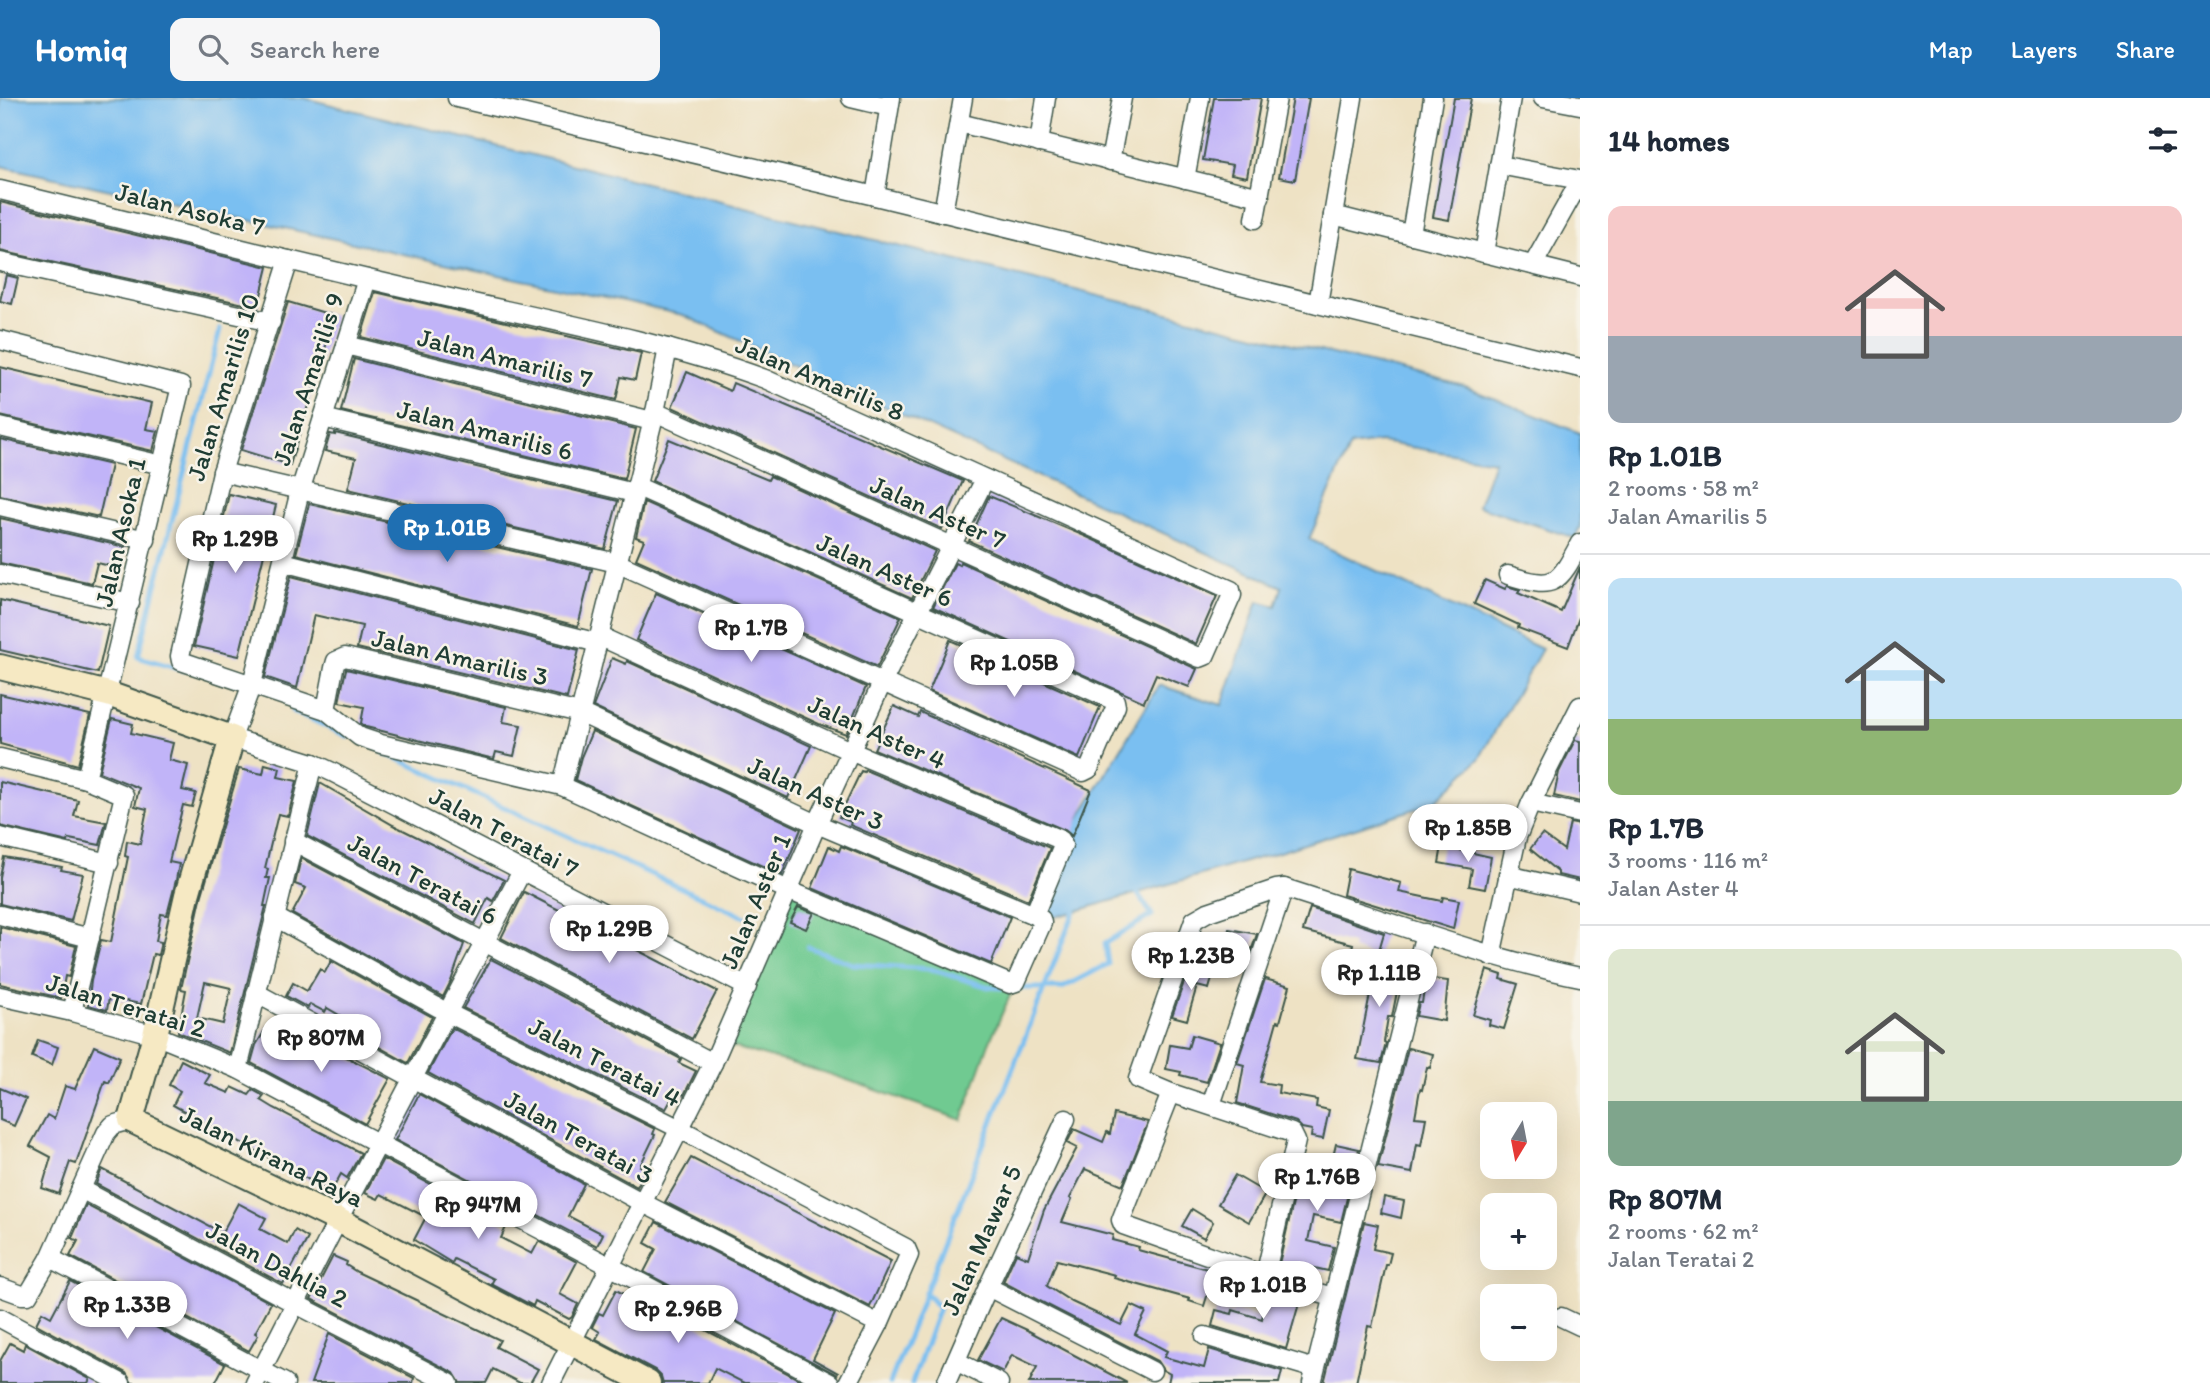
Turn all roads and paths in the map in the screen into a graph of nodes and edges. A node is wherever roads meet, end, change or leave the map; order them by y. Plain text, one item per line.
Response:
1 (457, 98) edge
2 (851, 98) edge
3 (963, 98) edge
4 (1046, 98) edge
5 (1122, 98) edge
6 (1200, 98) edge
7 (1277, 98) edge
8 (1353, 98) edge
9 (1433, 98) edge
10 (1511, 98) edge
11 (1543, 98) edge
12 (890, 103) edge
13 (1580, 105) edge
14 (959, 123) junction
15 (1038, 143) junction
16 (1110, 161) junction
17 (1499, 165) junction
18 (1185, 179) junction
19 (1580, 181) edge
20 (0, 190) edge
21 (875, 196) junction
22 (1260, 197) junction
23 (943, 213) junction
24 (1333, 215) junction
25 (1255, 219) dead end
26 (1411, 235) junction
27 (1484, 253) junction
28 (289, 260) junction
29 (0, 262) edge
30 (1533, 265) junction
31 (1580, 277) edge
32 (367, 279) junction
33 (1318, 304) junction
34 (271, 322) junction
35 (0, 340) edge
36 (346, 345) junction
37 (668, 348) junction
38 (1580, 368) edge
39 (653, 417) junction
40 (323, 418) junction
41 (0, 427) edge
42 (162, 465) junction
43 (222, 472) junction
44 (985, 479) junction
45 (635, 490) junction
46 (300, 491) junction
47 (0, 506) edge
48 (146, 540) junction
49 (1580, 543) edge
50 (951, 546) junction
51 (284, 562) junction
52 (617, 563) junction
53 (0, 574) edge
54 (1508, 575) dead end
55 (130, 603) junction
56 (917, 613) junction
57 (598, 639) junction
58 (1200, 658) joint
59 (0, 667) edge
60 (883, 681) junction
61 (252, 684) junction
62 (108, 694) junction
63 (1580, 706) edge
64 (327, 710) junction
65 (580, 713) junction
66 (1574, 731) edge
67 (232, 738) junction
68 (850, 751) junction
69 (0, 758) edge
70 (313, 763) junction
71 (86, 779) junction
72 (562, 786) junction
73 (1531, 803) junction
74 (1580, 814) edge
75 (817, 824) junction
76 (0, 837) edge
77 (293, 841) junction
78 (109, 863) junction
79 (522, 871) junction
80 (1508, 875) junction
81 (1284, 888) junction
82 (788, 890) junction
83 (1580, 892) edge
84 (0, 915) edge
85 (1034, 915) junction
86 (275, 917) junction
87 (1425, 933) junction
88 (90, 938) junction
89 (485, 941) junction
90 (1490, 956) junction
91 (1580, 977) edge
92 (747, 987) junction
93 (256, 993) junction
94 (0, 996) edge
95 (72, 1012) junction
96 (448, 1013) junction
97 (155, 1035) junction
98 (713, 1063) junction
99 (238, 1069) junction
100 (415, 1077) junction
101 (1171, 1093) junction
102 (1210, 1105) junction
103 (1066, 1119) dead end
104 (131, 1120) junction
105 (680, 1129) junction
106 (380, 1144) junction
107 (81, 1189) junction
108 (641, 1202) junction
109 (338, 1220) junction
110 (50, 1258) junction
111 (610, 1266) junction
112 (1265, 1276) junction
113 (988, 1287) junction
114 (13, 1291) edge
115 (1333, 1297) junction
116 (296, 1304) junction
117 (0, 1311) edge
118 (1560, 1317) dead end
119 (0, 1318) edge
120 (879, 1324) junction
121 (1580, 1326) edge
122 (1205, 1336) dead end
123 (571, 1343) junction
124 (956, 1361) junction
125 (1152, 1371) dead end
126 (1314, 1376) edge
127 (258, 1377) edge
128 (121, 1383) edge
129 (285, 1383) edge
130 (449, 1383) edge
131 (551, 1383) edge
132 (648, 1383) edge
133 (830, 1383) edge
134 (848, 1383) edge
135 (946, 1383) edge
136 (999, 1383) edge

1 - 21 street
2 - 12 street
3 - 14 street
4 - 15 street
5 - 16 street
6 - 18 street
7 - 22 street
8 - 24 street
9 - 26 street
10 - 17 street
11 - 13 street
12 - 21 street
14 - 15 street
14 - 23 street
15 - 16 street
16 - 18 street
17 - 19 street
17 - 27 street
18 - 22 street
19 - 30 street
20 - 28 street, Jalan Asoka 7
21 - 23 street
22 - 25 street
23 - 33 street
24 - 26 street
24 - 33 street
26 - 27 street
27 - 30 street
28 - 32 street, Jalan Asoka 7
28 - 34 street, Jalan Amarilis 10
29 - 34 street
30 - 31 street
32 - 36 street, Jalan Amarilis 9
32 - 37 street, Jalan Amarilis 8
33 - 38 street
34 - 43 street, Jalan Amarilis 10
35 - 42 street, Jalan Asoka 1
36 - 39 street, Jalan Amarilis 7
36 - 40 street, Jalan Amarilis 9
37 - 39 street
37 - 44 street, Jalan Amarilis 8
39 - 45 street
39 - 50 street, Jalan Aster 7
40 - 45 street, Jalan Amarilis 6
40 - 46 street, Jalan Amarilis 9
41 - 42 street
42 - 48 street, Jalan Asoka 1
43 - 46 street
43 - 61 street, Jalan Amarilis 10
44 - 50 street, Jalan Aster 1
44 - 58 street, Jalan Amarilis 8
45 - 52 street
45 - 56 street, Jalan Aster 6
46 - 51 street, Jalan Amarilis 9
46 - 52 street
47 - 48 street
48 - 55 street, Jalan Asoka 1
49 - 54 street
50 - 56 street, Jalan Aster 1
50 - 58 street, Jalan Aster 7
51 - 57 street, Jalan Aster 4
51 - 61 street, Jalan Amarilis 9
52 - 57 street
52 - 60 street
53 - 55 street
55 - 62 street, Jalan Asoka 1
56 - 60 street, Jalan Aster 1
56 - 60 street, Jalan Aster 6
57 - 65 street
57 - 68 street, Jalan Aster 4
59 - 62 street
60 - 68 street, Jalan Aster 1
61 - 64 street
61 - 67 street, Jalan Amarilis 9
62 - 67 street
62 - 71 street, Jalan Asoka 1
63 - 66 street
64 - 65 street, Jalan Amarilis 3
64 - 72 street
65 - 72 street
65 - 75 street, Jalan Aster 3
66 - 73 street
67 - 70 street, Jalan Teratai 7
67 - 97 street
68 - 75 street, Jalan Aster 1
68 - 85 street, Jalan Aster 4
69 - 71 street
70 - 77 street
70 - 79 street, Jalan Teratai 7
71 - 78 street
72 - 82 street
73 - 74 street
73 - 80 street
75 - 82 street, Jalan Aster 1
75 - 85 street, Jalan Aster 3
76 - 78 street
77 - 86 street
77 - 89 street, Jalan Teratai 6
78 - 88 street
79 - 89 street
79 - 92 street, Jalan Teratai 7
80 - 83 street
80 - 90 street
81 - 87 street
81 - 101 street
81 - 102 street
82 - 85 street
82 - 92 street, Jalan Aster 1
84 - 88 street
86 - 93 street
86 - 96 street, Jalan Teratai 4
87 - 90 street
87 - 115 street
88 - 95 street
89 - 96 street
89 - 98 street, Jalan Teratai 6
90 - 91 street
92 - 98 street, Jalan Aster 1
93 - 99 street
93 - 100 street, Jalan Teratai 3
94 - 95 street, Jalan Teratai 2
95 - 97 street, Jalan Teratai 2
96 - 100 street
96 - 105 street, Jalan Teratai 4
97 - 99 street, Jalan Teratai 2
97 - 104 street
98 - 105 street, Jalan Aster 1
99 - 106 street, Jalan Teratai 2
100 - 106 street
100 - 108 street, Jalan Teratai 3
101 - 102 street
101 - 112 street
102 - 112 street
103 - 113 street, Jalan Mawar 5
104 - 107 street
104 - 109 street, Jalan Kirana Raya
105 - 108 street, Jalan Aster 1
105 - 120 street, Jalan Teratai 4
106 - 109 street
106 - 111 street, Jalan Teratai 2
107 - 110 street
107 - 116 street, Jalan Dahlia 2
108 - 111 street, Jalan Aster 1
108 - 120 street, Jalan Teratai 3
109 - 116 street
109 - 123 street, Jalan Kirana Raya
110 - 114 street
110 - 127 street
111 - 123 street, Jalan Aster 1
111 - 133 street, Jalan Teratai 2
112 - 115 street
113 - 124 street, Jalan Mawar 5
113 - 125 street
114 - 117 street
115 - 126 street
116 - 127 street
116 - 130 street, Jalan Dahlia 2
118 - 121 street
119 - 128 street
120 - 134 street
122 - 126 street
123 - 131 street, Jalan Aster 1
123 - 132 street, Jalan Kirana Raya
124 - 135 street, Jalan Mawar 5
124 - 136 street
127 - 129 street

